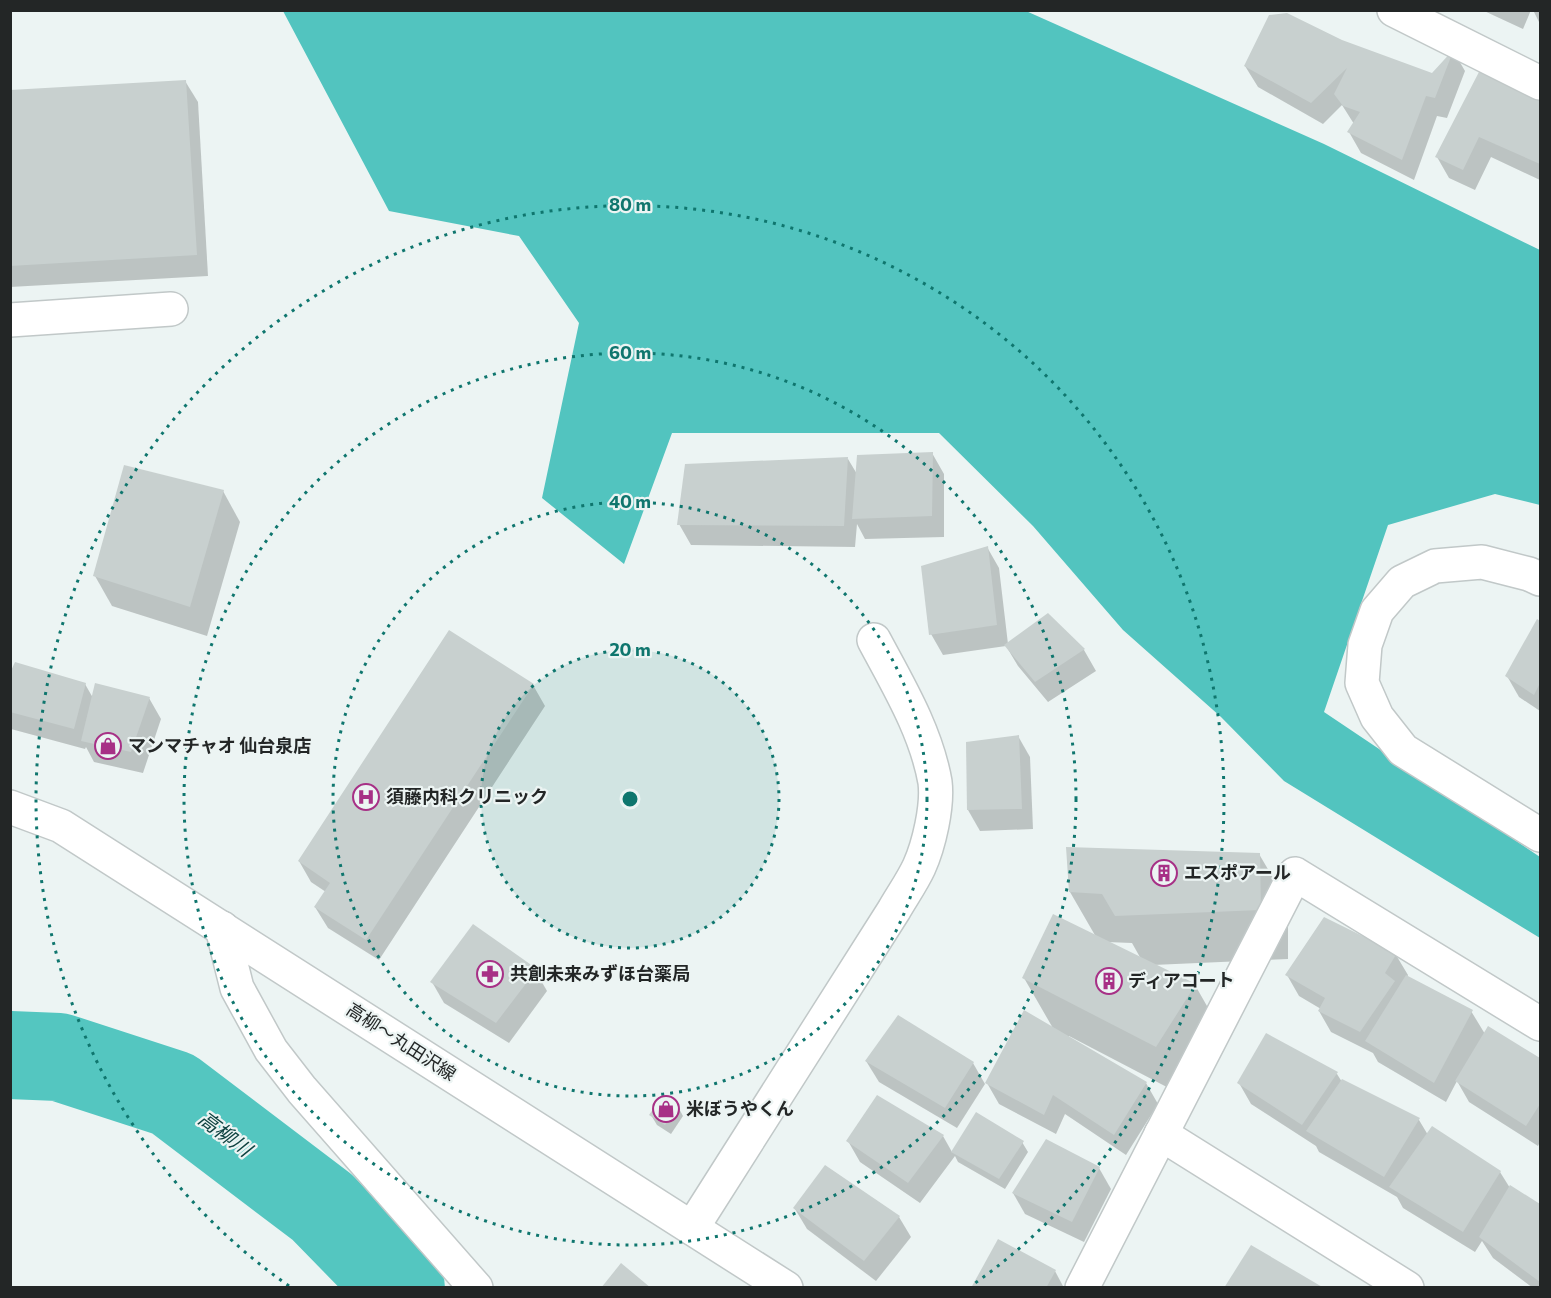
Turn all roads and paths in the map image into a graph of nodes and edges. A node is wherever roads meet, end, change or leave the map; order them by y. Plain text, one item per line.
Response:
1 (1394, 10) edge
2 (1540, 82) edge
3 (171, 309) dead end
4 (10, 320) edge
5 (1540, 579) edge
6 (874, 640) dead end
7 (10, 807) edge
8 (1540, 835) edge
9 (222, 928) junction
10 (1540, 1024) edge
11 (1161, 1134) junction
12 (692, 1228) junction
13 (476, 1287) edge
14 (786, 1287) edge
15 (1082, 1287) edge
16 (1407, 1287) edge

1 - 2 street
3 - 4 street
5 - 8 street
6 - 12 street
7 - 9 street, 高柳～丸田沢線
9 - 12 street, 高柳～丸田沢線
9 - 13 street
10 - 11 street
11 - 15 street
11 - 16 street
12 - 14 street, 高柳～丸田沢線

